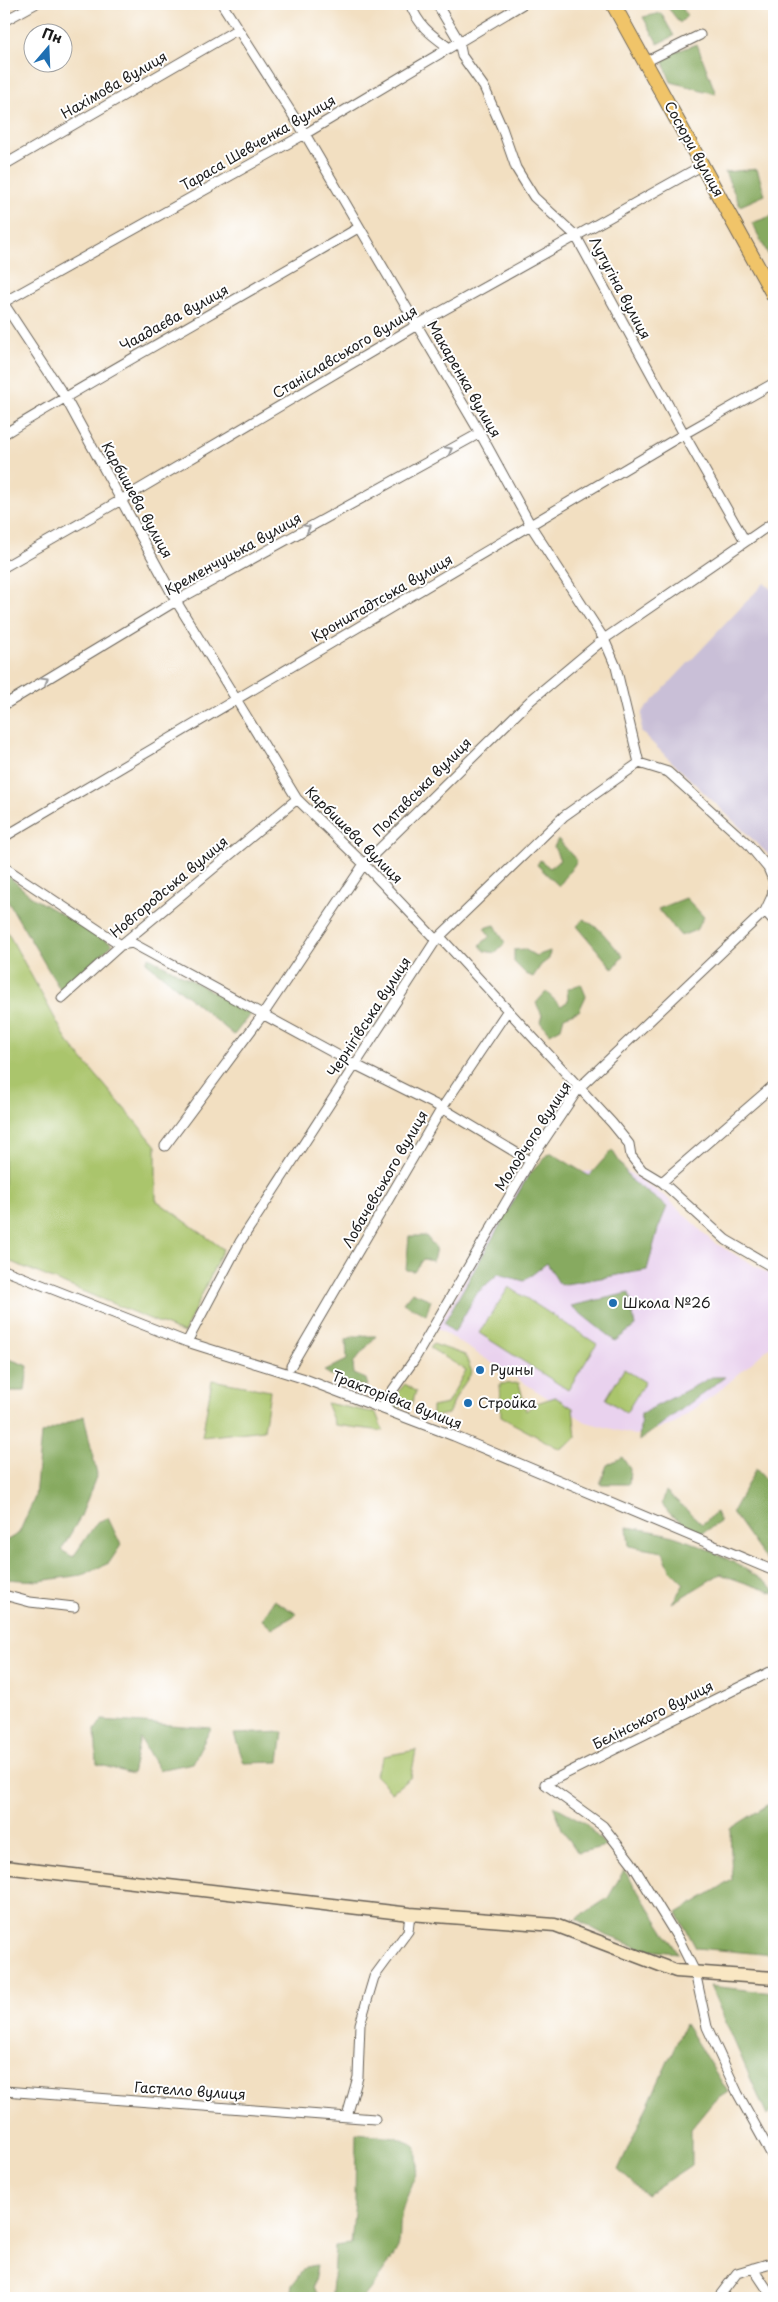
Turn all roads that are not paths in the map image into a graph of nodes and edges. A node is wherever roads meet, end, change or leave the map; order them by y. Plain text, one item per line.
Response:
1 (35, 4) edge
2 (222, 4) edge
3 (410, 4) edge
4 (437, 4) edge
5 (524, 4) edge
6 (613, 4) edge
7 (4, 21) edge
8 (238, 29) junction
9 (700, 35) dead end
10 (459, 40) junction
11 (448, 47) junction
12 (645, 62) junction
13 (305, 134) junction
14 (4, 165) edge
15 (703, 165) junction
16 (358, 228) junction
17 (576, 236) junction
18 (774, 296) edge
19 (4, 303) edge
20 (417, 325) junction
21 (774, 383) edge
22 (65, 397) junction
23 (480, 433) junction
24 (4, 434) edge
25 (684, 434) junction
26 (121, 500) junction
27 (774, 522) edge
28 (530, 526) junction
29 (745, 541) junction
30 (4, 567) edge
31 (176, 601) junction
32 (604, 639) junction
33 (234, 700) junction
34 (4, 705) edge
35 (640, 762) junction
36 (297, 799) junction
37 (4, 837) edge
38 (364, 864) junction
39 (4, 867) edge
40 (765, 911) junction
41 (774, 922) edge
42 (436, 940) junction
43 (121, 945) junction
44 (62, 998) dead end
45 (508, 1010) junction
46 (264, 1013) junction
47 (354, 1064) junction
48 (774, 1085) edge
49 (579, 1088) junction
50 (442, 1108) junction
51 (165, 1146) dead end
52 (530, 1161) junction
53 (662, 1182) junction
54 (774, 1268) edge
55 (4, 1270) edge
56 (187, 1342) junction
57 (291, 1366) dead end
58 (394, 1414) junction
59 (774, 1571) edge
60 (4, 1595) edge
61 (74, 1607) dead end
62 (774, 1670) edge
63 (4, 1867) edge
64 (410, 1914) junction
65 (695, 1972) junction
66 (774, 1978) edge
67 (4, 2091) edge
68 (347, 2116) junction
69 (375, 2119) dead end
70 (774, 2159) edge
71 (774, 2262) edge
72 (753, 2268) junction
73 (718, 2298) edge
74 (773, 2298) edge

1 - 7 street
2 - 8 street, Макаренка вулиця
3 - 11 street
4 - 10 street, Лутугіна вулиця
5 - 10 street, Тараса Шевченка вулиця
6 - 12 main road, Сосюри вулиця
8 - 13 street, Макаренка вулиця
8 - 14 street, Нахімова вулиця
9 - 12 street
10 - 11 street, Тараса Шевченка вулиця
10 - 17 street, Лутугіна вулиця
11 - 13 street, Тараса Шевченка вулиця
12 - 15 main road, Сосюри вулиця
13 - 16 street, Макаренка вулиця
13 - 19 street, Тараса Шевченка вулиця
15 - 17 street, Станіславського вулиця
15 - 18 main road, Сосюри вулиця
16 - 20 street, Макаренка вулиця
16 - 22 street, Чаадаєва вулиця
17 - 20 street, Станіславського вулиця
17 - 25 street, Лутугіна вулиця
19 - 22 street, Карбишева вулиця
20 - 23 street, Макаренка вулиця
20 - 26 street, Станіславського вулиця
21 - 25 street, Кронштадтська вулиця
22 - 24 street, Чаадаєва вулиця
22 - 26 street, Карбишева вулиця
23 - 28 street, Макаренка вулиця
31 -> 23 street, Кременчуцька вулиця
25 - 28 street, Кронштадтська вулиця
25 - 29 street, Лутугіна вулиця
26 - 30 street, Станіславського вулиця
26 - 31 street, Карбишева вулиця
27 - 29 street, Полтавська вулиця
28 - 32 street, Макаренка вулиця
28 - 33 street, Кронштадтська вулиця
29 - 32 street, Полтавська вулиця
31 - 33 street, Карбишева вулиця
34 -> 31 street, Кременчуцька вулиця
32 - 35 street, Макаренка вулиця
32 - 38 street, Полтавська вулиця
33 - 36 street, Карбишева вулиця
33 - 37 street, Кронштадтська вулиця
35 - 40 street
35 - 42 street, Чернігівська вулиця
36 - 38 street, Карбишева вулиця
36 - 43 street, Новгородська вулиця
38 - 42 street, Карбишева вулиця
38 - 46 street, Полтавська вулиця
39 - 43 street
40 - 41 street
40 - 49 street, Молодчого вулиця
42 - 45 street, Карбишева вулиця
42 - 47 street, Чернігівська вулиця
43 - 44 street, Новгородська вулиця
43 - 46 street
45 - 49 street, Карбишева вулиця
45 - 50 street, Лобачевського вулиця
46 - 47 street
46 - 51 street, Полтавська вулиця
47 - 50 street
47 - 56 street, Чернігівська вулиця
48 - 53 street
49 - 52 street, Молодчого вулиця
49 - 53 street, Карбишева вулиця
50 - 52 street
50 - 57 street, Лобачевського вулиця
52 - 58 street, Молодчого вулиця
53 - 54 street, Карбишева вулиця
55 - 56 street, Тракторівка вулиця
56 - 58 street, Тракторівка вулиця
58 - 59 street, Тракторівка вулиця
60 - 61 street
62 - 65 street, Бєлінського вулиця
63 - 64 main road
64 - 65 main road
64 - 68 street
65 - 66 main road
65 - 70 street
67 - 68 street, Гастелло вулиця
68 - 69 street, Гастелло вулиця
71 - 72 street
72 - 73 street
72 - 74 street

